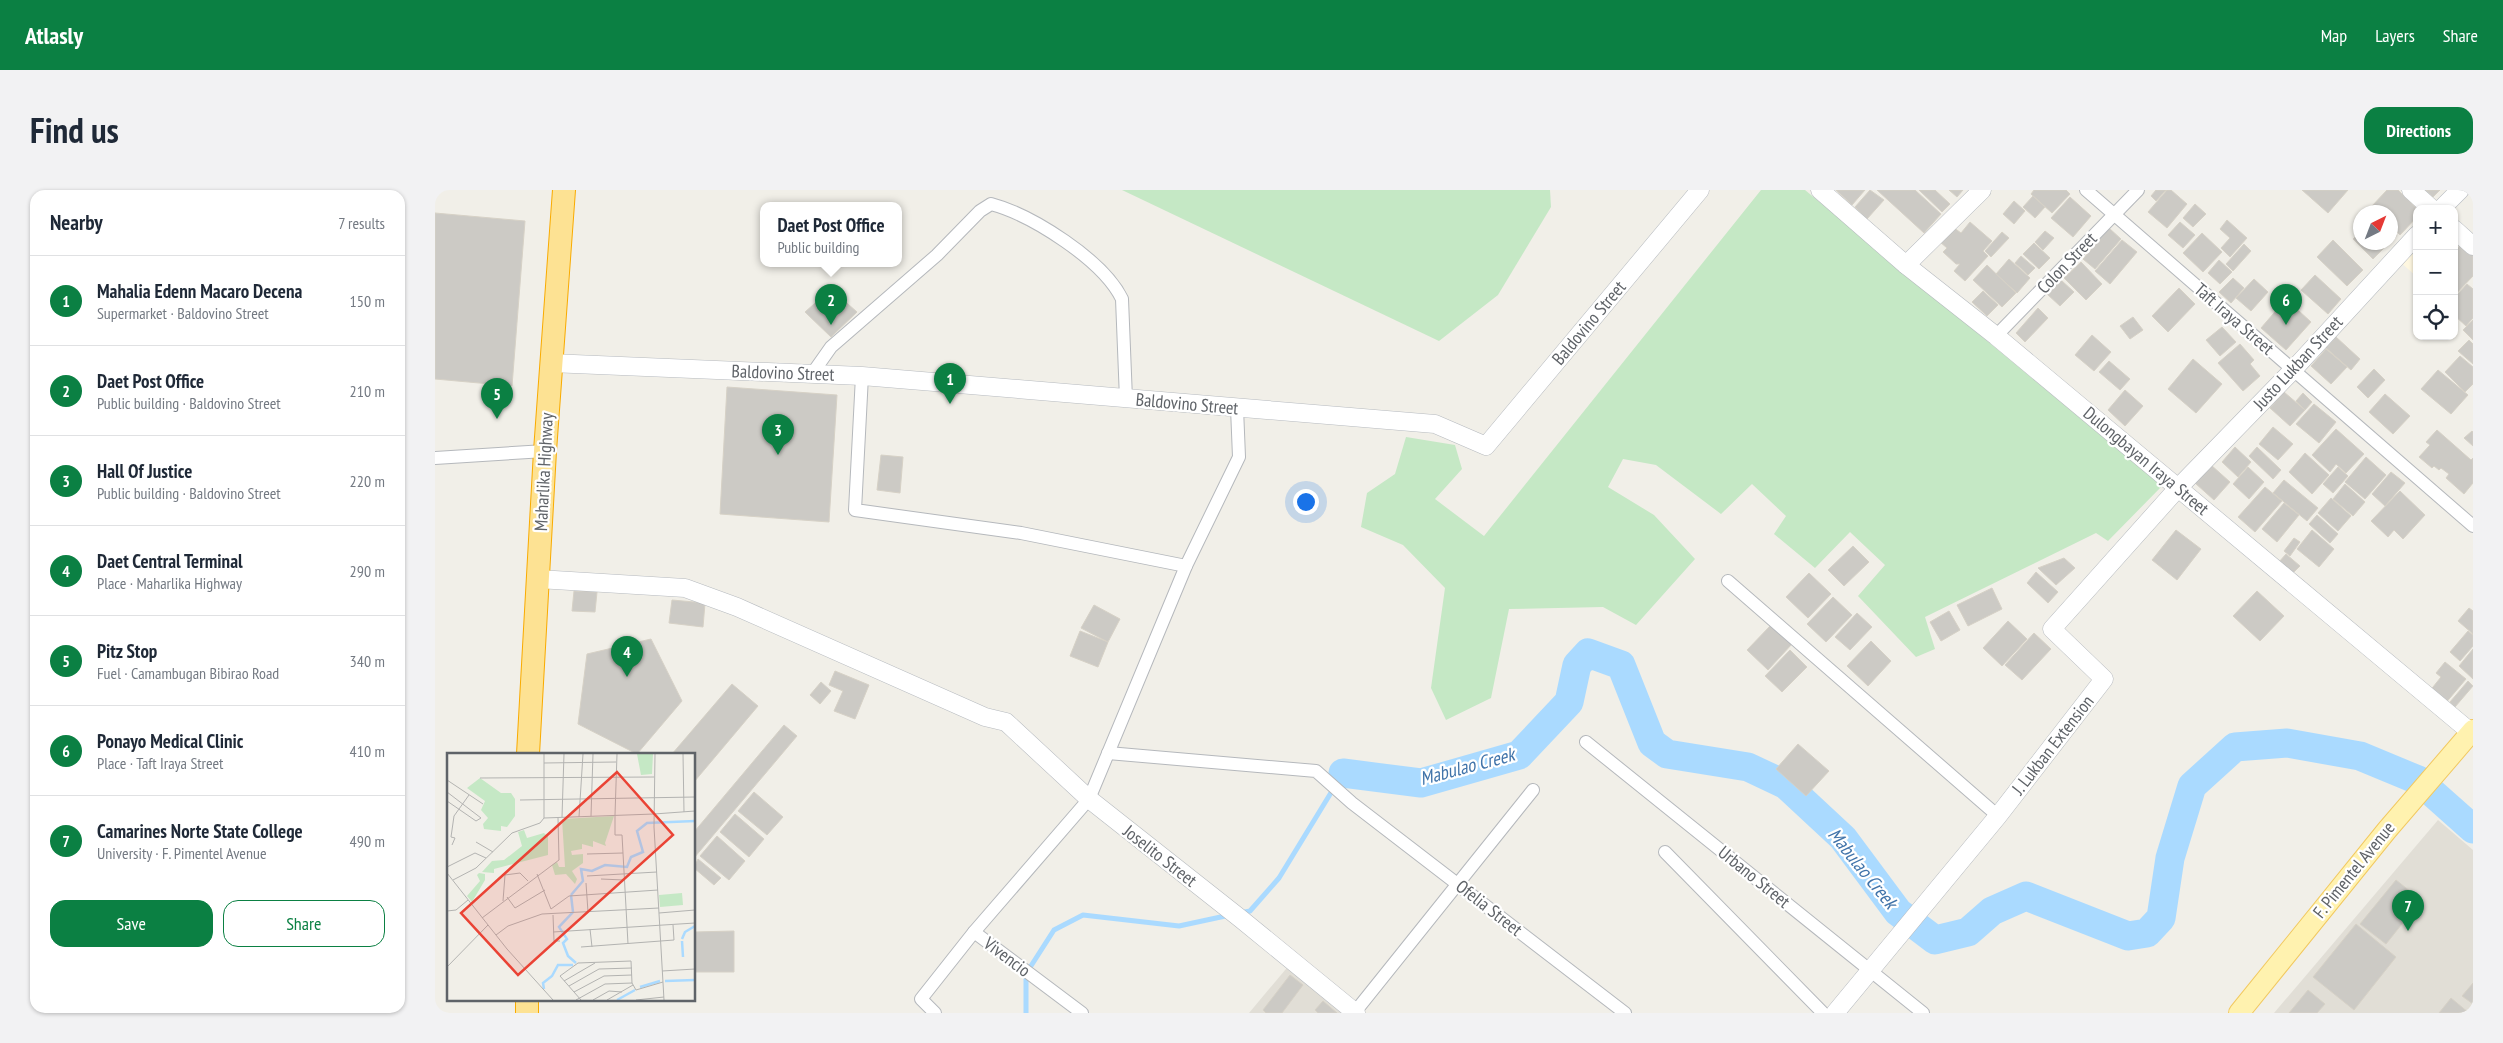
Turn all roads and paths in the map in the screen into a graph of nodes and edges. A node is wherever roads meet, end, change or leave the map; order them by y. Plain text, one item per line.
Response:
1 (564, 190) edge
2 (1700, 190) edge
3 (1820, 190) edge
4 (1982, 190) edge
5 (2086, 190) edge
6 (2138, 190) edge
7 (2411, 190) edge
8 (2460, 190) edge
9 (2428, 205) edge
10 (2445, 205) edge
11 (2114, 213) junction
12 (2458, 233) edge
13 (2413, 239) edge
14 (2473, 246) edge
15 (1906, 264) junction
16 (1997, 336) junction
17 (550, 363) junction
18 (2292, 371) junction
19 (812, 374) junction
20 (862, 376) junction
21 (1126, 398) junction
22 (1237, 408) junction
23 (545, 451) junction
24 (435, 458) edge
25 (2178, 488) junction
26 (2473, 526) edge
27 (1186, 566) junction
28 (538, 580) junction
29 (1728, 581) dead end
30 (2472, 732) edge
31 (1586, 742) dead end
32 (528, 753) edge
33 (1108, 753) junction
34 (1533, 790) dead end
35 (1089, 799) junction
36 (1998, 816) junction
37 (1665, 852) dead end
38 (1458, 884) junction
39 (974, 932) junction
40 (1869, 970) junction
41 (527, 1000) edge
42 (527, 1013) edge
43 (935, 1013) edge
44 (1082, 1013) edge
45 (1356, 1013) edge
46 (1625, 1013) edge
47 (1823, 1013) edge
48 (1835, 1013) edge
49 (1923, 1013) edge
50 (2239, 1013) edge

1 - 17 highway, Maharlika Highway
2 - 22 street, Baldovino Street
3 - 15 street, Dulongbayan Iraya Street
4 - 15 street
5 - 11 street, Taft Iraya Street
6 - 11 street, Colon Street
7 - 9 street
8 - 10 street
11 - 16 street, Colon Street
11 - 18 street, Taft Iraya Street
12 - 14 street
13 - 18 street, Justo Lukban Street
15 - 16 street, Dulongbayan Iraya Street
16 - 25 street, Dulongbayan Iraya Street
17 - 19 street, Baldovino Street
17 - 23 highway, Maharlika Highway
18 - 25 street, Justo Lukban Street
18 - 26 street, Taft Iraya Street
19 - 20 street, Baldovino Street
19 - 21 street
20 - 21 street, Baldovino Street
20 - 27 street
21 - 22 street, Baldovino Street
22 - 27 street
23 - 24 street
23 - 28 highway, Maharlika Highway
25 - 30 street, Dulongbayan Iraya Street
25 - 36 street, J. Lukban Extension
27 - 33 street
28 - 32 highway, Maharlika Highway
28 - 35 street, Joselito Street
29 - 36 street
30 - 50 main road, F. Pimentel Avenue
31 - 40 street, Urbano Street
33 - 35 street
33 - 38 street, Ofelia Street
34 - 38 street
35 - 39 street
35 - 45 street, Joselito Street
36 - 40 street, J. Lukban Extension
37 - 47 street
38 - 45 street
38 - 46 street, Ofelia Street
39 - 43 street
39 - 44 street, Vivencio
40 - 48 street, J. Lukban Extension
40 - 49 street, Urbano Street
41 - 42 highway

